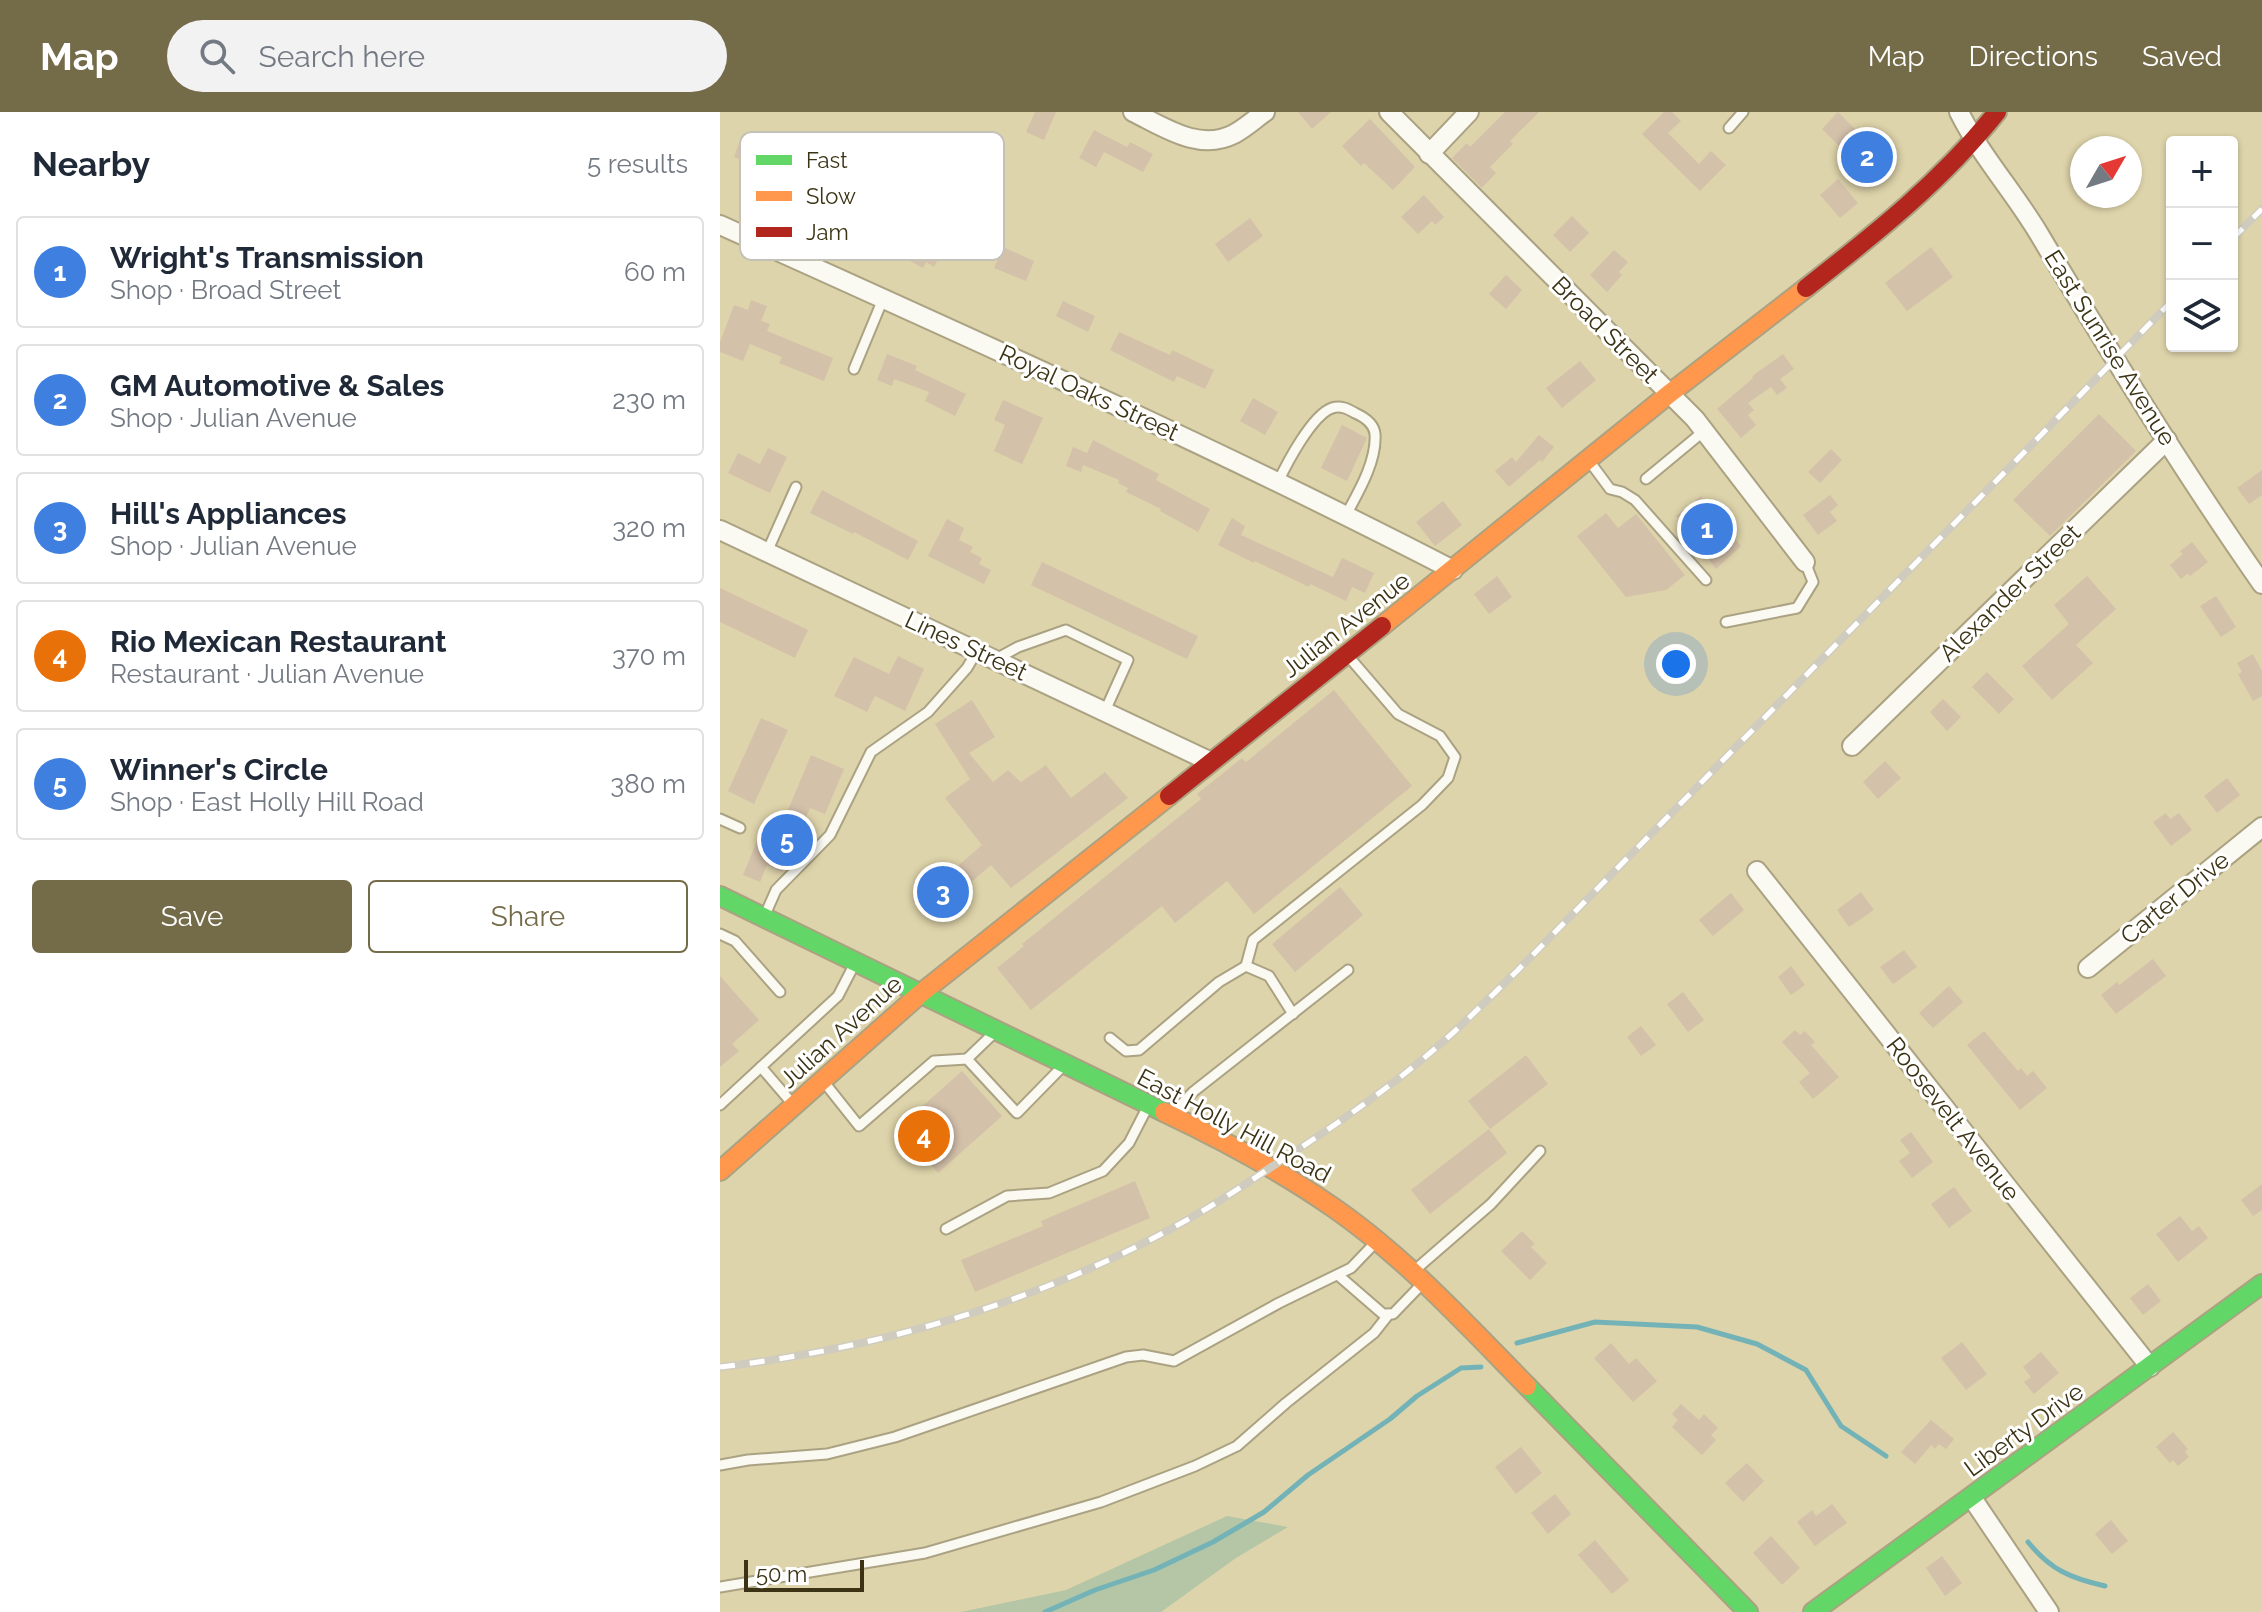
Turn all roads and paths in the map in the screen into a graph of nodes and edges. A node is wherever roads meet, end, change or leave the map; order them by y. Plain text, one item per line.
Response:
1 (1133, 112) edge
2 (1265, 112) edge
3 (1389, 112) edge
4 (1469, 112) edge
5 (1743, 112) edge
6 (1959, 112) edge
7 (1997, 112) edge
8 (1729, 128) dead end
9 (1974, 141) junction
10 (1429, 154) junction
11 (720, 225) edge
12 (740, 234) edge
13 (797, 260) edge
14 (883, 299) junction
15 (854, 369) dead end
16 (1669, 394) junction
17 (1704, 431) junction
18 (2167, 440) junction
19 (1588, 459) junction
20 (1646, 479) dead end
21 (1278, 482) junction
22 (796, 487) dead end
23 (1346, 515) junction
24 (720, 530) edge
25 (767, 552) junction
26 (1805, 562) joint
27 (1453, 570) junction
28 (1706, 580) dead end
29 (2262, 584) edge
30 (1726, 622) dead end
31 (977, 651) junction
32 (1347, 654) junction
33 (995, 660) junction
34 (1105, 711) junction
35 (1852, 746) dead end
36 (1211, 762) junction
37 (720, 819) edge
38 (2262, 827) edge
39 (740, 828) dead end
40 (1757, 871) dead end
41 (720, 896) edge
42 (764, 918) junction
43 (720, 934) edge
44 (855, 962) junction
45 (1246, 966) junction
46 (2088, 968) dead end
47 (1348, 970) dead end
48 (780, 992) dead end
49 (920, 994) junction
50 (1293, 1014) junction
51 (996, 1031) junction
52 (1110, 1038) dead end
53 (967, 1059) junction
54 (1065, 1065) junction
55 (761, 1067) junction
56 (823, 1080) junction
57 (720, 1105) edge
58 (1149, 1105) junction
59 (794, 1106) junction
60 (1171, 1115) junction
61 (1540, 1151) dead end
62 (720, 1171) edge
63 (946, 1229) dead end
64 (1377, 1241) junction
65 (1338, 1275) junction
66 (1417, 1278) junction
67 (2262, 1284) edge
68 (1389, 1314) junction
69 (2150, 1367) junction
70 (720, 1465) edge
71 (1972, 1498) junction
72 (720, 1587) edge
73 (1748, 1612) edge
74 (1813, 1612) edge
75 (2049, 1612) edge

1 - 2 street
3 - 10 street, Broad Street
4 - 10 street
5 - 8 lane
6 - 9 street, East Sunrise Avenue
7 - 9 street, Julian Avenue
9 - 16 street, Julian Avenue
9 - 18 street, East Sunrise Avenue
10 - 16 street, Broad Street
11 - 12 street, Royal Oaks Street
13 - 14 street, Royal Oaks Street
14 - 15 lane
14 - 21 street, Royal Oaks Street
16 - 17 street, Broad Street
16 - 19 street, Julian Avenue
17 - 20 lane
17 - 26 street, Broad Street
18 - 29 street, East Sunrise Avenue
18 - 35 street, Alexander Street
19 - 27 street, Julian Avenue
19 - 28 lane
21 - 23 street, Royal Oaks Street
21 - 23 lane
22 - 25 lane
23 - 27 street, Royal Oaks Street
24 - 25 street, Lines Street
25 - 31 street, Lines Street
26 - 30 lane
27 - 32 street, Julian Avenue
31 - 33 street, Lines Street
31 - 42 lane
32 - 36 street, Julian Avenue
32 - 45 lane
33 - 34 street, Lines Street
33 - 34 lane
34 - 36 street, Lines Street
36 - 49 street, Julian Avenue
37 - 39 lane
38 - 46 street, Carter Drive
40 - 69 street, Roosevelt Avenue
41 - 42 street, East Holly Hill Road
42 - 44 street, East Holly Hill Road
43 - 48 lane
44 - 49 street, East Holly Hill Road
44 - 55 lane
45 - 50 lane
45 - 52 lane
47 - 50 lane
49 - 51 street, East Holly Hill Road
49 - 56 street, Julian Avenue
50 - 60 lane
51 - 53 lane
51 - 54 street, East Holly Hill Road
53 - 54 lane
53 - 56 lane
54 - 58 street, East Holly Hill Road
55 - 57 lane
55 - 59 lane
56 - 59 street, Julian Avenue
58 - 60 street, East Holly Hill Road
58 - 63 lane
59 - 62 street, Julian Avenue
60 - 64 street, East Holly Hill Road
61 - 66 lane
64 - 65 lane
64 - 66 street, East Holly Hill Road
65 - 68 lane
65 - 70 lane
66 - 68 lane
66 - 73 street, East Holly Hill Road
67 - 69 street, Liberty Drive
68 - 72 lane
69 - 71 street, Liberty Drive
71 - 74 street, Liberty Drive
71 - 75 street

